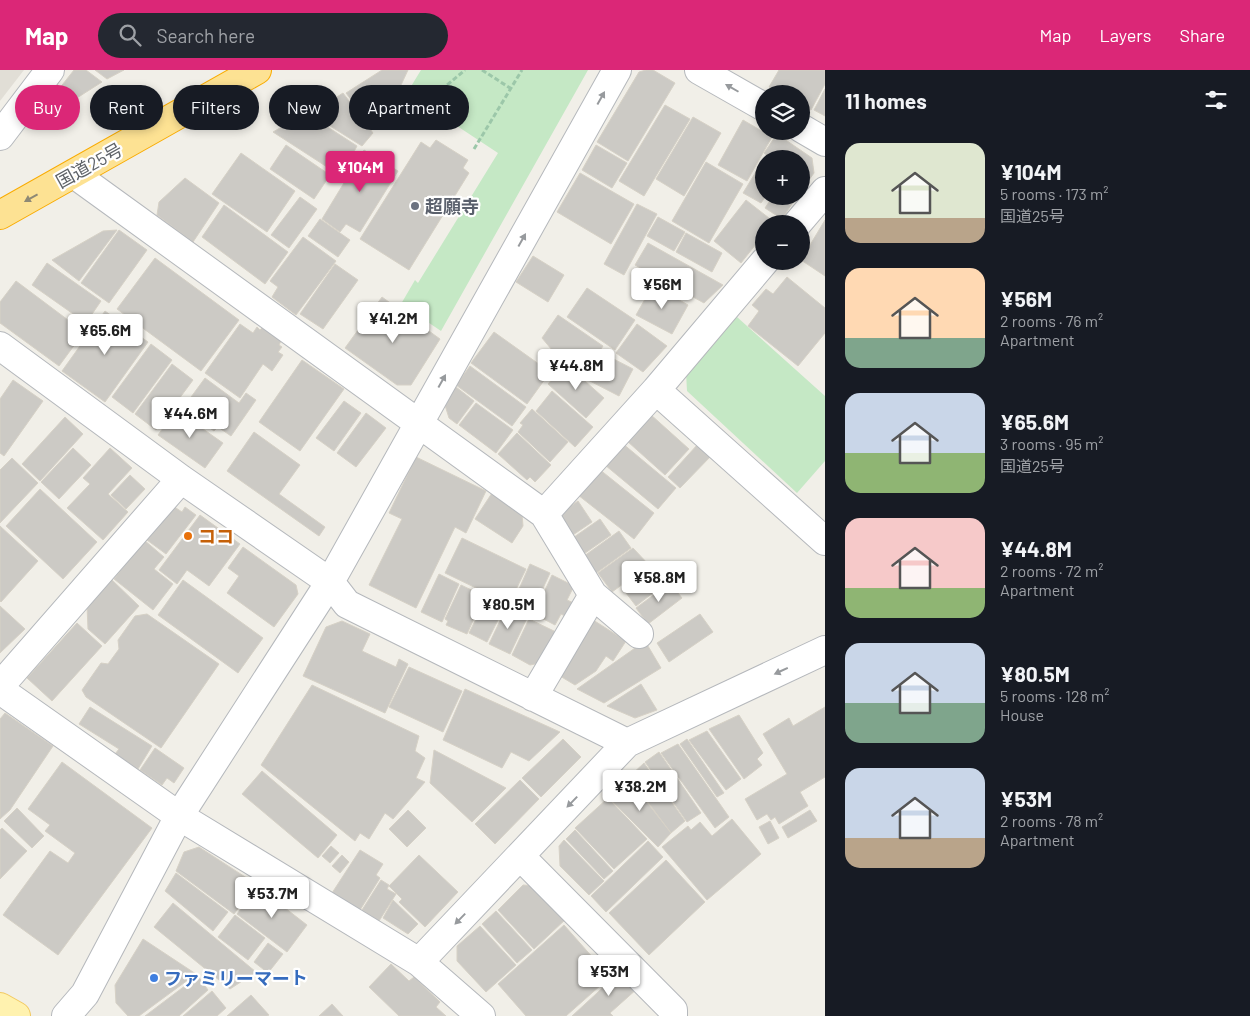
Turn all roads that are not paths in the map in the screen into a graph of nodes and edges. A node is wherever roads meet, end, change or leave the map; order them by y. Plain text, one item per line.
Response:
1 (50, 70) edge
2 (256, 70) edge
3 (617, 70) edge
4 (700, 70) edge
5 (755, 102) edge
6 (810, 133) edge
7 (0, 136) edge
8 (825, 142) edge
9 (74, 174) junction
10 (825, 191) edge
11 (0, 215) edge
12 (805, 215) edge
13 (758, 270) edge
14 (0, 346) edge
15 (656, 390) junction
16 (418, 424) junction
17 (182, 479) junction
18 (544, 514) junction
19 (825, 541) edge
20 (330, 582) junction
21 (593, 595) junction
22 (639, 634) dead end
23 (825, 650) edge
24 (0, 688) edge
25 (534, 697) junction
26 (628, 743) junction
27 (179, 816) junction
28 (520, 856) junction
29 (419, 962) junction
30 (0, 1007) edge
31 (16, 1016) edge
32 (66, 1016) edge
33 (481, 1016) edge
34 (673, 1016) edge

1 - 7 street
2 - 9 highway, 国道25号
16 -> 3 street
5 -> 4 street
6 - 8 street
9 -> 11 highway, 国道25号
9 - 16 street
10 - 12 street
13 - 15 street
14 - 17 street
15 - 18 street
15 - 19 street
16 - 18 street
16 - 20 street
17 - 20 street
17 - 24 street
18 - 21 street
20 - 25 street
20 - 27 street
21 - 22 street
21 - 25 street
23 -> 26 street
24 - 27 street
25 - 26 street
26 -> 28 street
27 - 29 street
27 - 32 street
28 -> 29 street
28 - 34 street
29 - 33 street
30 - 31 main road

